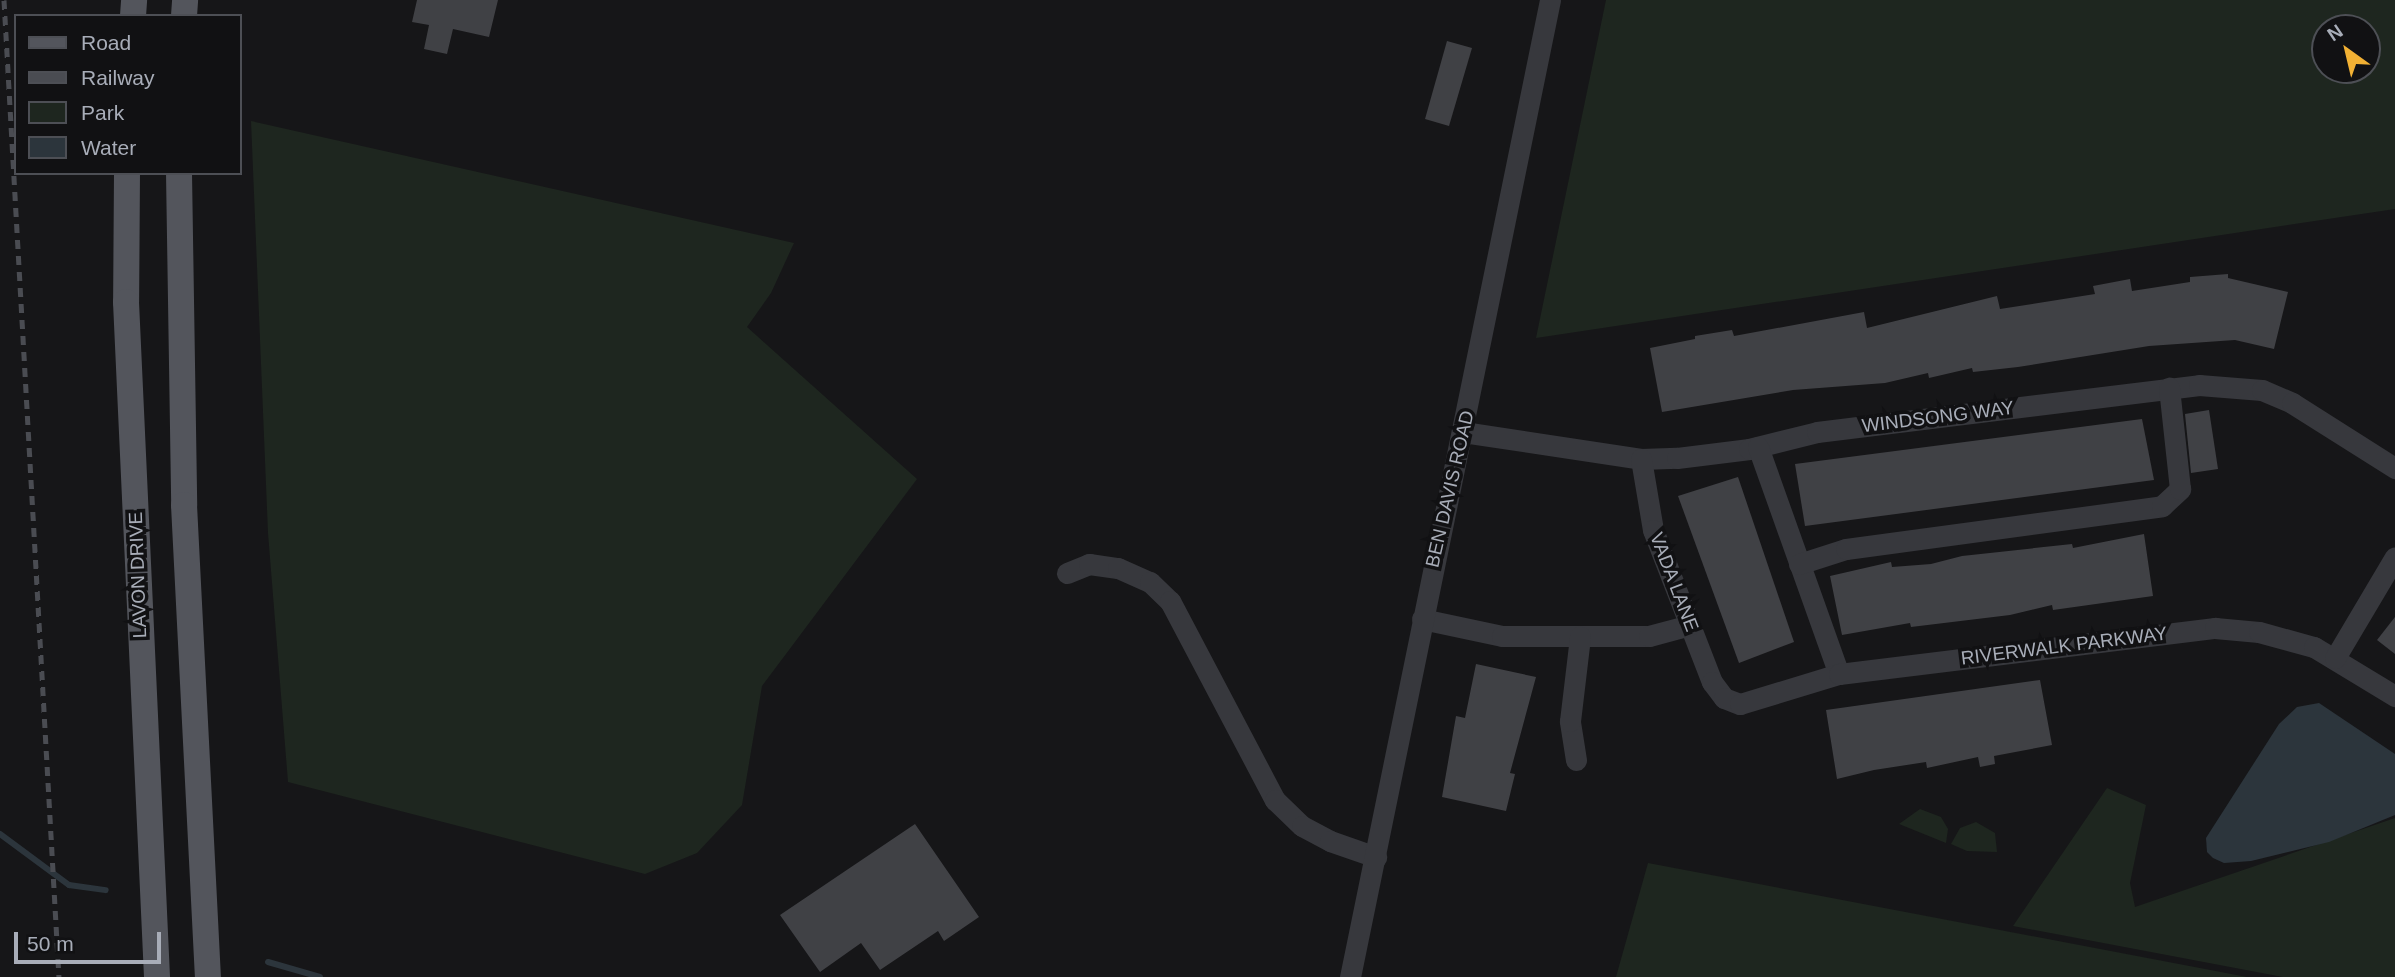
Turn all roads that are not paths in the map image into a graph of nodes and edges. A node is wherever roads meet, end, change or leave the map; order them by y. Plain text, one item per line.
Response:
1 (1550, 0) edge
2 (127, 175) edge
3 (179, 175) edge
4 (2169, 388) junction
5 (1463, 432) junction
6 (1758, 447) junction
7 (1642, 459) junction
8 (2395, 468) edge
9 (2395, 557) edge
10 (1799, 564) junction
11 (1067, 573) dead end
12 (1422, 619) junction
13 (1690, 625) junction
14 (1580, 637) junction
15 (2335, 659) junction
16 (1839, 674) junction
17 (2395, 696) edge
18 (1724, 698) joint
19 (1576, 760) dead end
20 (1376, 857) junction
21 (157, 977) edge
22 (208, 977) edge
23 (1350, 977) edge

1 - 5 street, BEN DAVIS ROAD
2 - 21 main road, LAVON DRIVE
3 - 22 main road
4 - 6 street, WINDSONG WAY
4 - 8 street, WINDSONG WAY
4 - 10 street
5 - 7 street, WINDSONG WAY
5 - 12 street, BEN DAVIS ROAD
6 - 7 street, WINDSONG WAY
6 - 10 street
7 - 13 street, VADA LANE
9 - 15 street
10 - 16 street
11 - 20 street
12 - 14 street
12 - 20 street, BEN DAVIS ROAD
13 - 14 street
13 - 18 street, VADA LANE
14 - 19 street
15 - 16 street, RIVERWALK PARKWAY
15 - 17 street, RIVERWALK PARKWAY
16 - 18 street, RIVERWALK PARKWAY
20 - 23 street, BEN DAVIS ROAD

